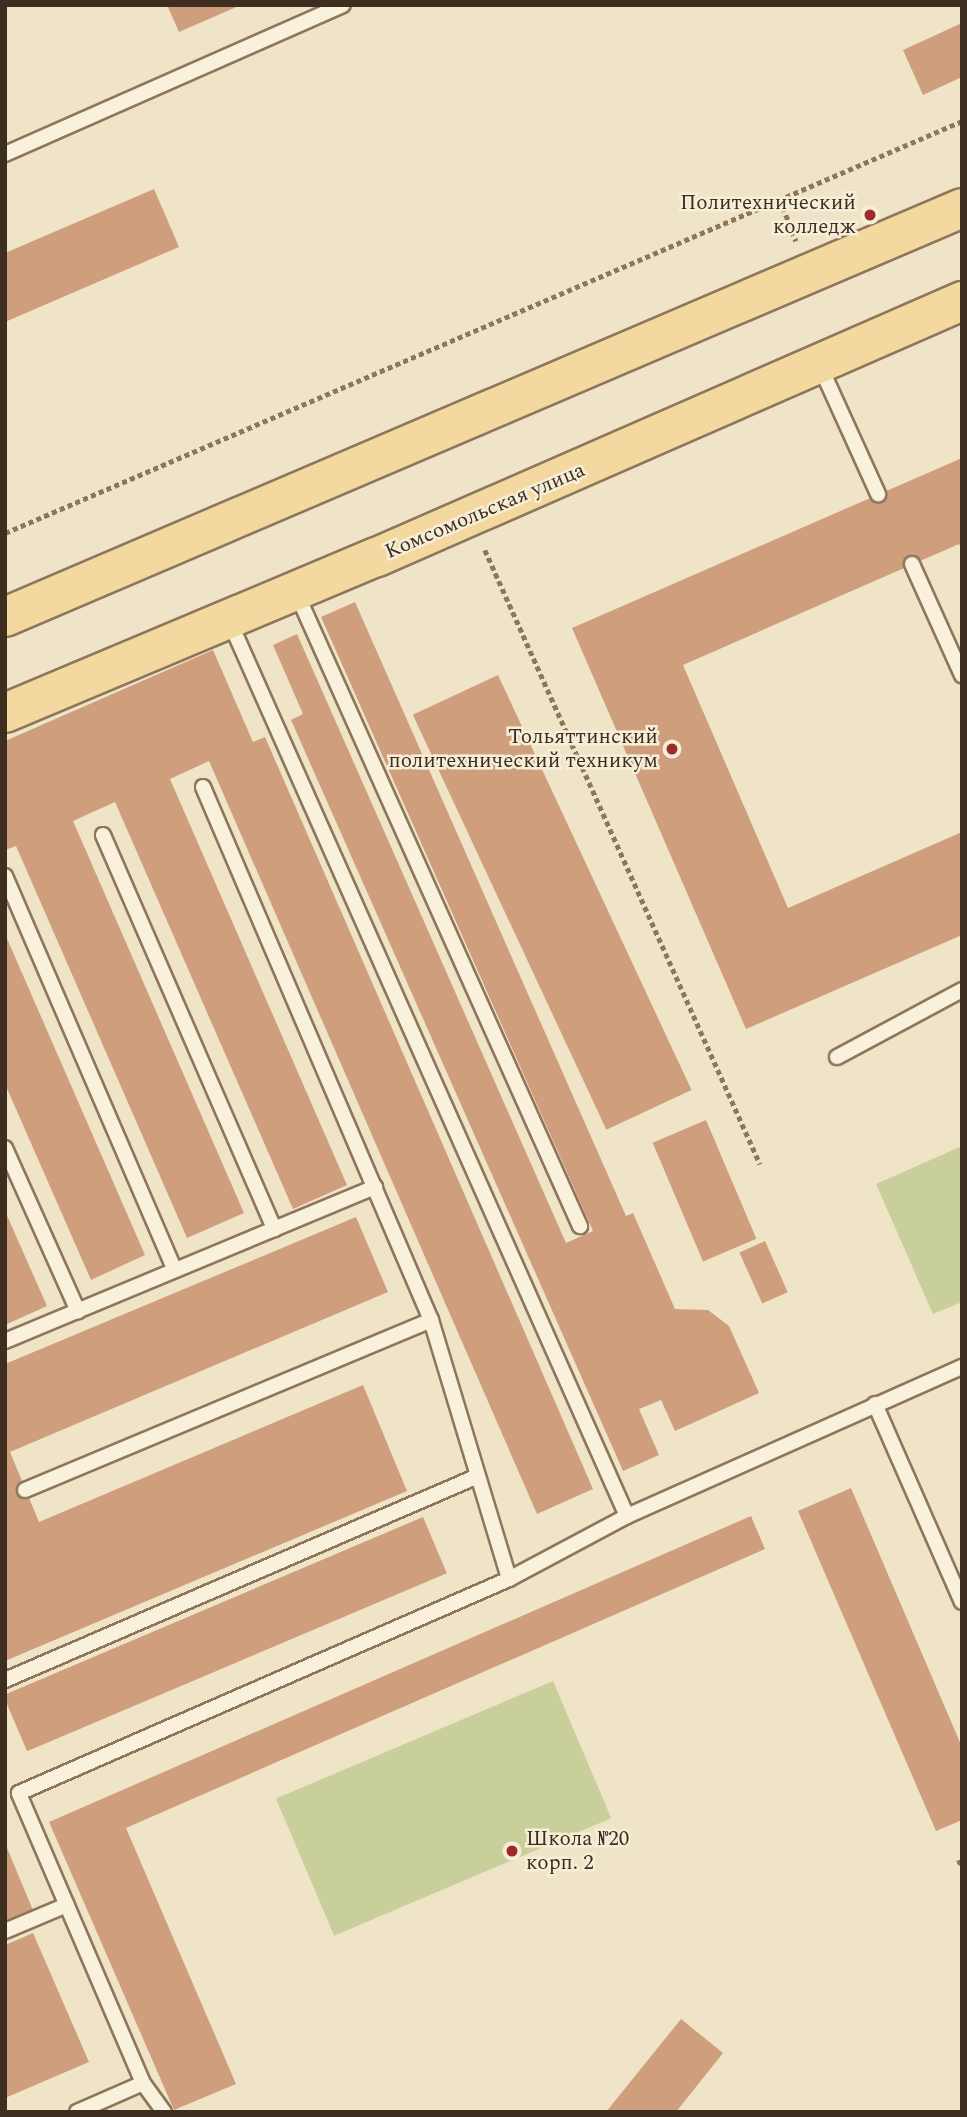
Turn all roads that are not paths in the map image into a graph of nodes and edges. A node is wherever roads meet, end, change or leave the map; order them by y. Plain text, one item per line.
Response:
1 (343, 5) edge
2 (5, 154) edge
3 (962, 208) edge
4 (962, 300) edge
5 (820, 366) junction
6 (878, 495) dead end
7 (912, 564) dead end
8 (296, 590) junction
9 (5, 617) edge
10 (228, 618) junction
11 (962, 675) edge
12 (5, 713) edge
13 (202, 787) dead end
14 (103, 835) dead end
15 (5, 876) edge
16 (962, 990) edge
17 (837, 1057) dead end
18 (5, 1147) edge
19 (374, 1187) junction
20 (580, 1226) dead end
21 (274, 1229) junction
22 (175, 1270) junction
23 (78, 1311) junction
24 (431, 1320) junction
25 (5, 1342) edge
26 (962, 1367) edge
27 (875, 1404) junction
28 (478, 1476) junction
29 (26, 1490) dead end
30 (627, 1516) junction
31 (509, 1579) junction
32 (962, 1602) edge
33 (5, 1680) edge
34 (12, 1796) edge
35 (67, 1905) junction
36 (5, 1931) edge
37 (143, 2083) junction
38 (77, 2112) edge
39 (164, 2112) edge

1 - 2 lane
3 - 9 main road
4 - 5 main road, Комсомольская улица
5 - 6 lane
5 - 8 main road, Комсомольская улица
7 - 11 lane
8 - 10 main road, Комсомольская улица
8 - 20 lane
10 - 12 main road, Комсомольская улица
10 - 30 lane
13 - 19 lane
14 - 21 lane
15 - 22 lane
16 - 17 lane
18 - 23 lane
19 - 21 lane
19 - 24 lane
21 - 22 lane
22 - 23 lane
23 - 25 lane
24 - 28 lane
24 - 29 lane
26 - 27 lane
27 - 30 lane
27 - 32 lane
28 - 31 lane
28 - 33 lane
30 - 31 lane
31 - 34 lane
34 - 35 lane
35 - 36 lane
35 - 37 lane
37 - 38 lane
37 - 39 lane

